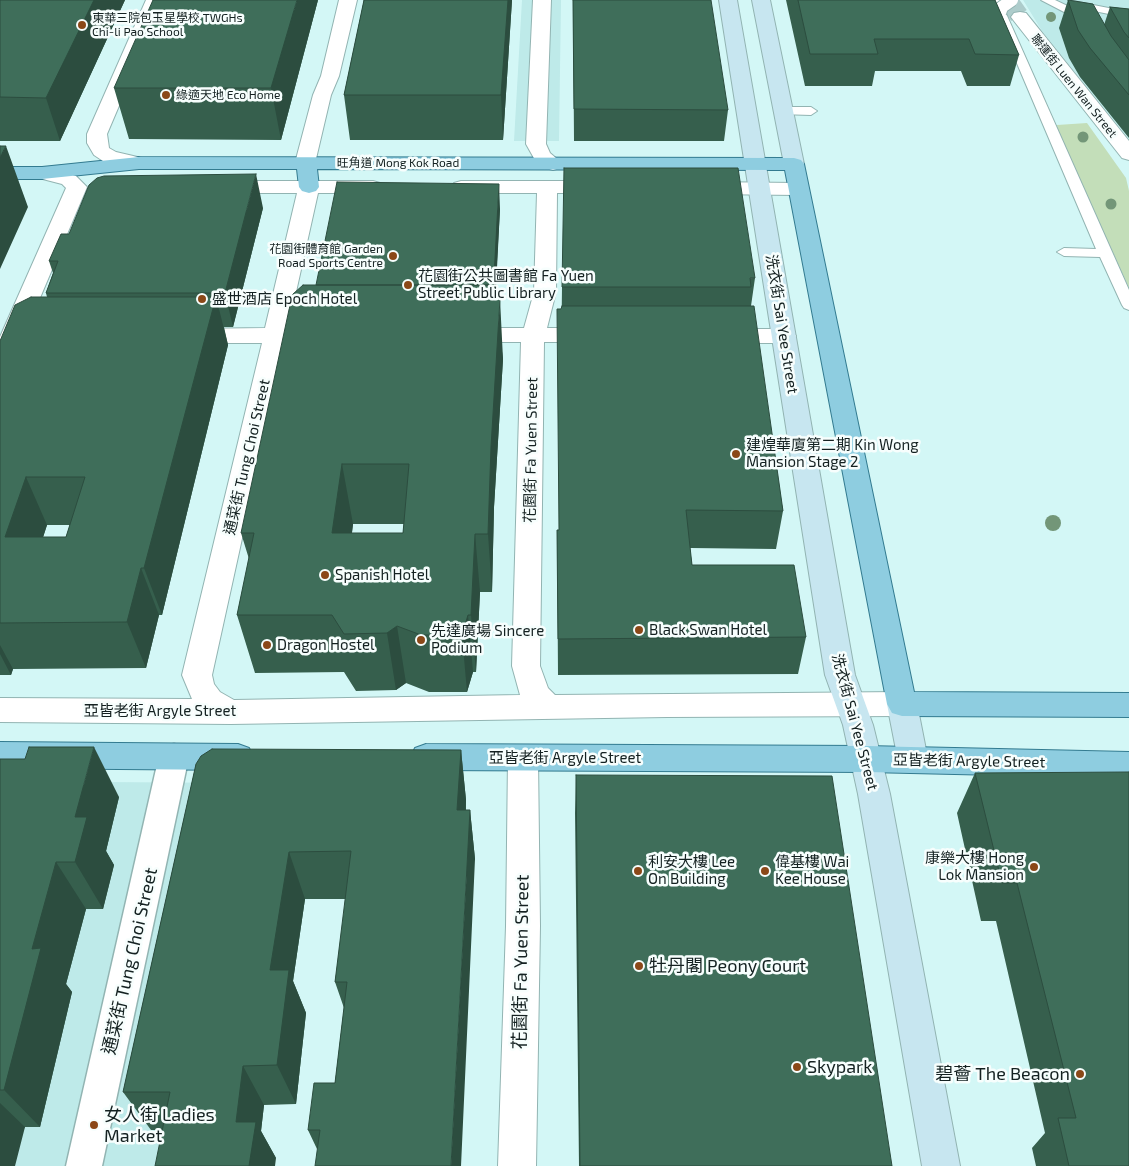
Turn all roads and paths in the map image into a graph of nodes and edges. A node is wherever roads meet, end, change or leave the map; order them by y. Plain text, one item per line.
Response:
1 (155, 0) edge
2 (348, 0) edge
3 (542, 0) edge
4 (728, 0) edge
5 (761, 0) edge
6 (995, 0) edge
7 (1012, 0) edge
8 (1046, 0) edge
9 (1054, 0) edge
10 (1000, 13) junction
11 (1129, 15) edge
12 (1020, 18) tunnel mouth
13 (1129, 34) edge
14 (1096, 35) junction
15 (1129, 40) edge
16 (783, 111) junction
17 (811, 111) dead end
18 (1129, 154) edge
19 (139, 163) junction
20 (305, 163) junction
21 (754, 164) junction
22 (0, 173) edge
23 (42, 173) junction
24 (550, 175) junction
25 (796, 176) junction
26 (204, 187) edge
27 (309, 187) junction
28 (395, 187) edge
29 (443, 187) edge
30 (625, 187) edge
31 (683, 188) edge
32 (758, 188) junction
33 (1064, 252) dead end
34 (1105, 253) junction
35 (1129, 306) edge
36 (276, 335) junction
37 (338, 335) edge
38 (442, 335) edge
39 (533, 335) junction
40 (15, 336) edge
41 (172, 336) edge
42 (614, 336) edge
43 (704, 336) edge
44 (784, 336) junction
45 (0, 364) edge
46 (849, 704) junction
47 (902, 704) junction
48 (1129, 705) edge
49 (549, 707) junction
50 (0, 710) edge
51 (231, 712) junction
52 (0, 756) edge
53 (174, 756) junction
54 (262, 757) edge
55 (403, 757) edge
56 (523, 758) junction
57 (867, 759) junction
58 (913, 760) junction
59 (1129, 765) edge
60 (84, 1166) edge
61 (517, 1166) edge
62 (941, 1166) edge

1 - 19 street
2 - 20 street
3 - 24 street
4 - 21 main road
5 - 16 main road
6 - 10 lane
7 - 10 lane, bridge
8 - 14 lane
9 - 11 lane
10 - 34 lane
12 - 18 street, 聯運街 Luen Wan Street
13 - 14 lane
14 - 15 lane
16 - 17 lane
16 - 25 main road
19 - 20 main road, 旺角道 Mong Kok Road
19 - 23 main road, 旺角道 Mong Kok Road
20 - 24 main road, 旺角道 Mong Kok Road
20 - 27 main road
21 - 24 main road, 旺角道 Mong Kok Road
21 - 25 main road, 旺角道 Mong Kok Road
21 - 32 main road
22 - 23 main road, 旺角道 Mong Kok Road
23 - 40 street, 旺角道 Mong Kok Road
24 - 29 street, 旺角道 Mong Kok Road
24 - 30 street, 旺角道 Mong Kok Road
24 - 39 street, 花園街 Fa Yuen Street
25 - 32 street
25 - 47 main road
26 - 27 street, 旺角道 Mong Kok Road
27 - 28 street, 旺角道 Mong Kok Road
27 - 36 street, 通菜街 Tung Choi Street
31 - 32 street
32 - 44 main road, 洗衣街 Sai Yee Street
33 - 34 lane
34 - 35 lane
36 - 37 street
36 - 41 street
36 - 51 street, 通菜街 Tung Choi Street
38 - 39 street
39 - 42 street
39 - 49 street, 花園街 Fa Yuen Street
40 - 45 street
43 - 44 street
44 - 46 main road, 洗衣街 Sai Yee Street
46 - 47 street, 亞皆老街 Argyle Street
46 - 49 street, 亞皆老街 Argyle Street
46 - 57 main road, 洗衣街 Sai Yee Street
47 - 48 main road, 亞皆老街 Argyle Street
47 - 58 main road
49 - 51 street, 亞皆老街 Argyle Street
50 - 51 street, 亞皆老街 Argyle Street
52 - 53 main road
53 - 54 main road
53 - 60 street, 通菜街 Tung Choi Street
55 - 56 main road, 亞皆老街 Argyle Street
56 - 57 main road, 亞皆老街 Argyle Street
56 - 61 street, 花園街 Fa Yuen Street
57 - 58 main road, 亞皆老街 Argyle Street
57 - 62 main road, 洗衣街 Sai Yee Street
58 - 59 main road, 亞皆老街 Argyle Street

